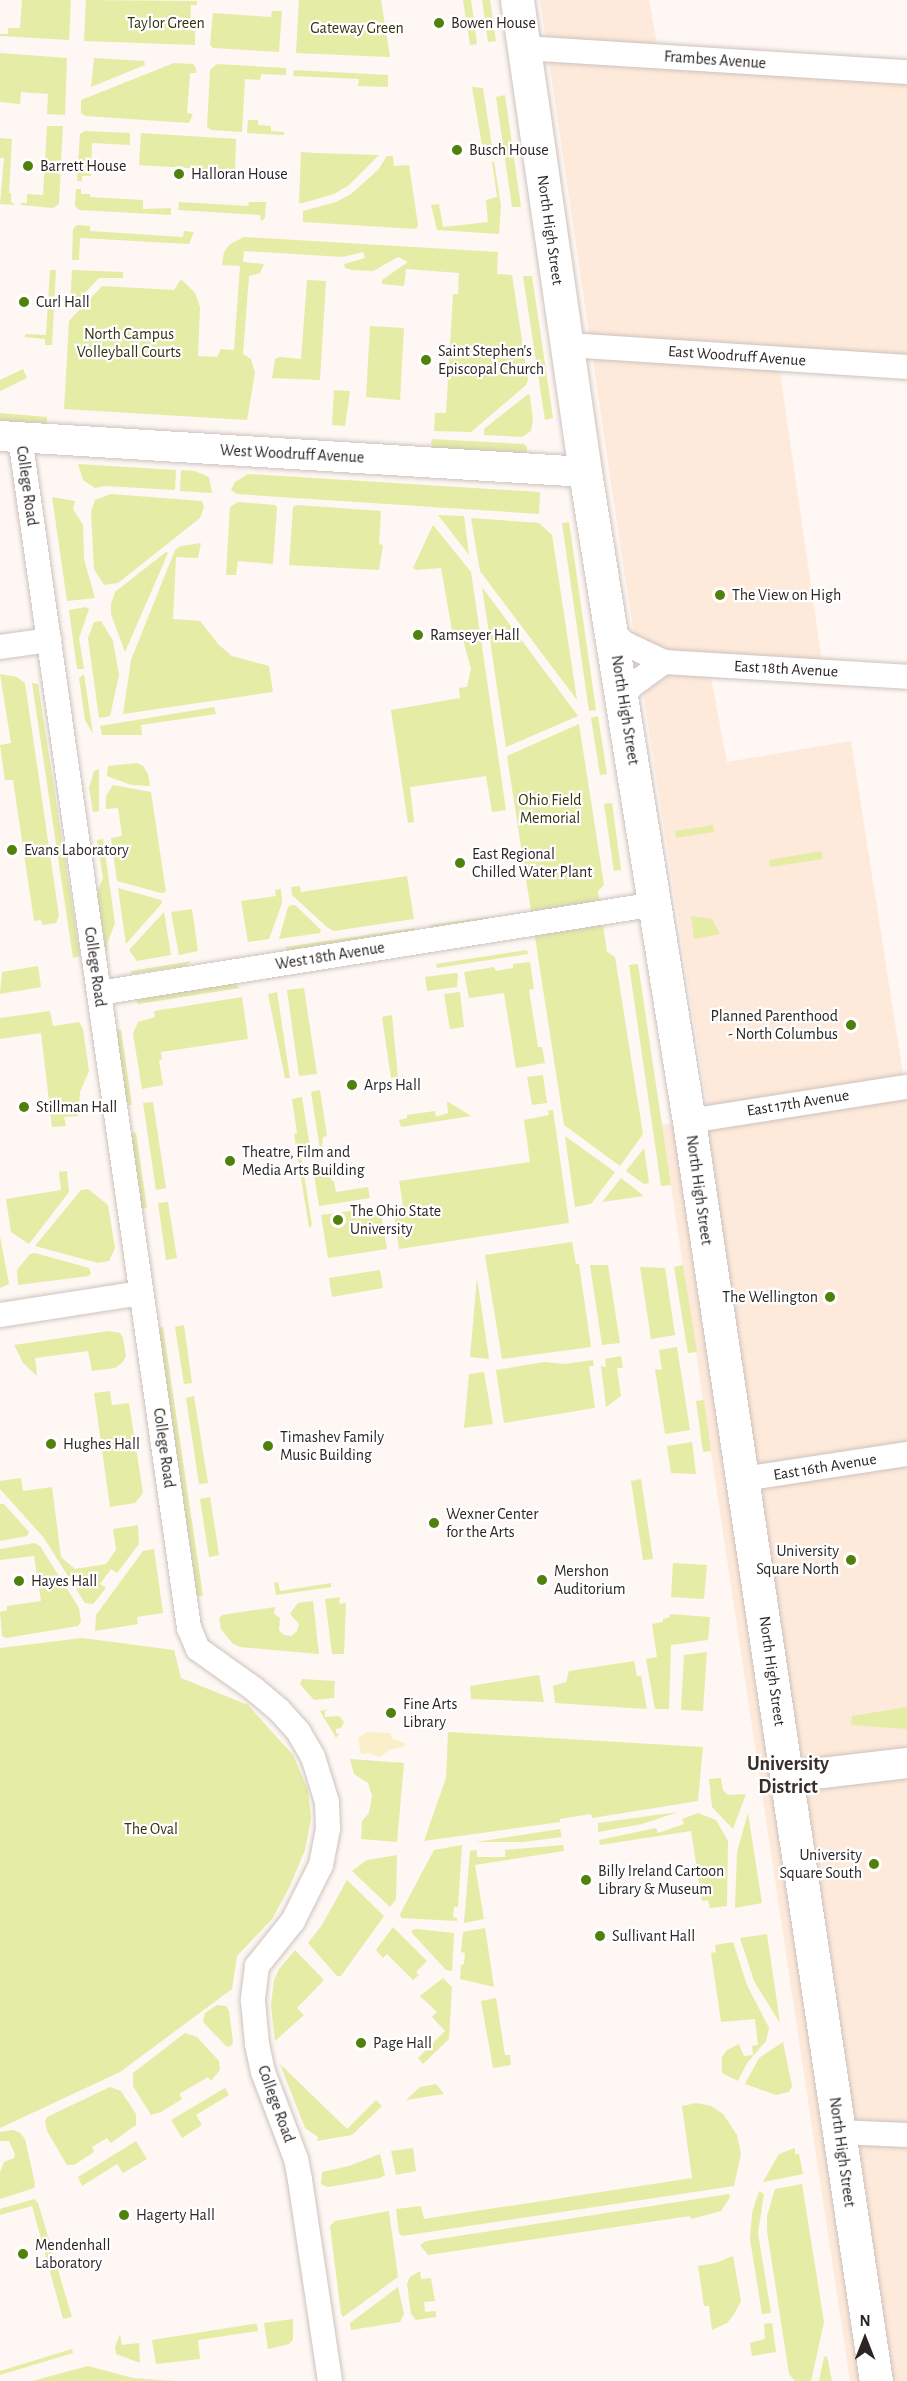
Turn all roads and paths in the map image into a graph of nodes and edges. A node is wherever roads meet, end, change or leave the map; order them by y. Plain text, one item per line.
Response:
1 (517, 0) edge
2 (524, 48) junction
3 (907, 72) edge
4 (568, 345) junction
5 (907, 367) edge
6 (10, 437) edge
7 (585, 472) junction
8 (612, 631) junction
9 (50, 640) junction
10 (0, 647) edge
11 (664, 662) junction
12 (907, 676) edge
13 (623, 698) junction
14 (656, 904) junction
15 (99, 993) junction
16 (906, 1094) edge
17 (689, 1121) junction
18 (141, 1293) junction
19 (0, 1315) edge
20 (907, 1454) edge
21 (743, 1479) junction
22 (907, 1764) edge
23 (788, 1777) junction
24 (838, 2132) junction
25 (907, 2135) edge
26 (330, 2381) edge
27 (876, 2381) edge

1 - 2 main road, North High Street
2 - 3 street, Frambes Avenue
2 - 4 main road, North High Street
4 - 5 street, East Woodruff Avenue
4 - 7 main road, North High Street
6 - 7 street, West Woodruff Avenue
6 - 9 street, College Road
7 - 8 main road, North High Street
8 - 11 street, East 18th Avenue
8 - 13 main road, North High Street
9 - 10 street
9 - 15 street, College Road
11 - 12 street, East 18th Avenue
11 - 13 street
13 - 14 main road, North High Street
14 - 15 street, West 18th Avenue
14 - 17 main road, North High Street
15 - 18 street, College Road
16 - 17 street, East 17th Avenue
17 - 21 main road, North High Street
18 - 19 street
18 - 26 street, College Road
20 - 21 street, East 16th Avenue
21 - 23 main road, North High Street
22 - 23 street
23 - 24 main road, North High Street
24 - 25 street
24 - 27 main road, North High Street

